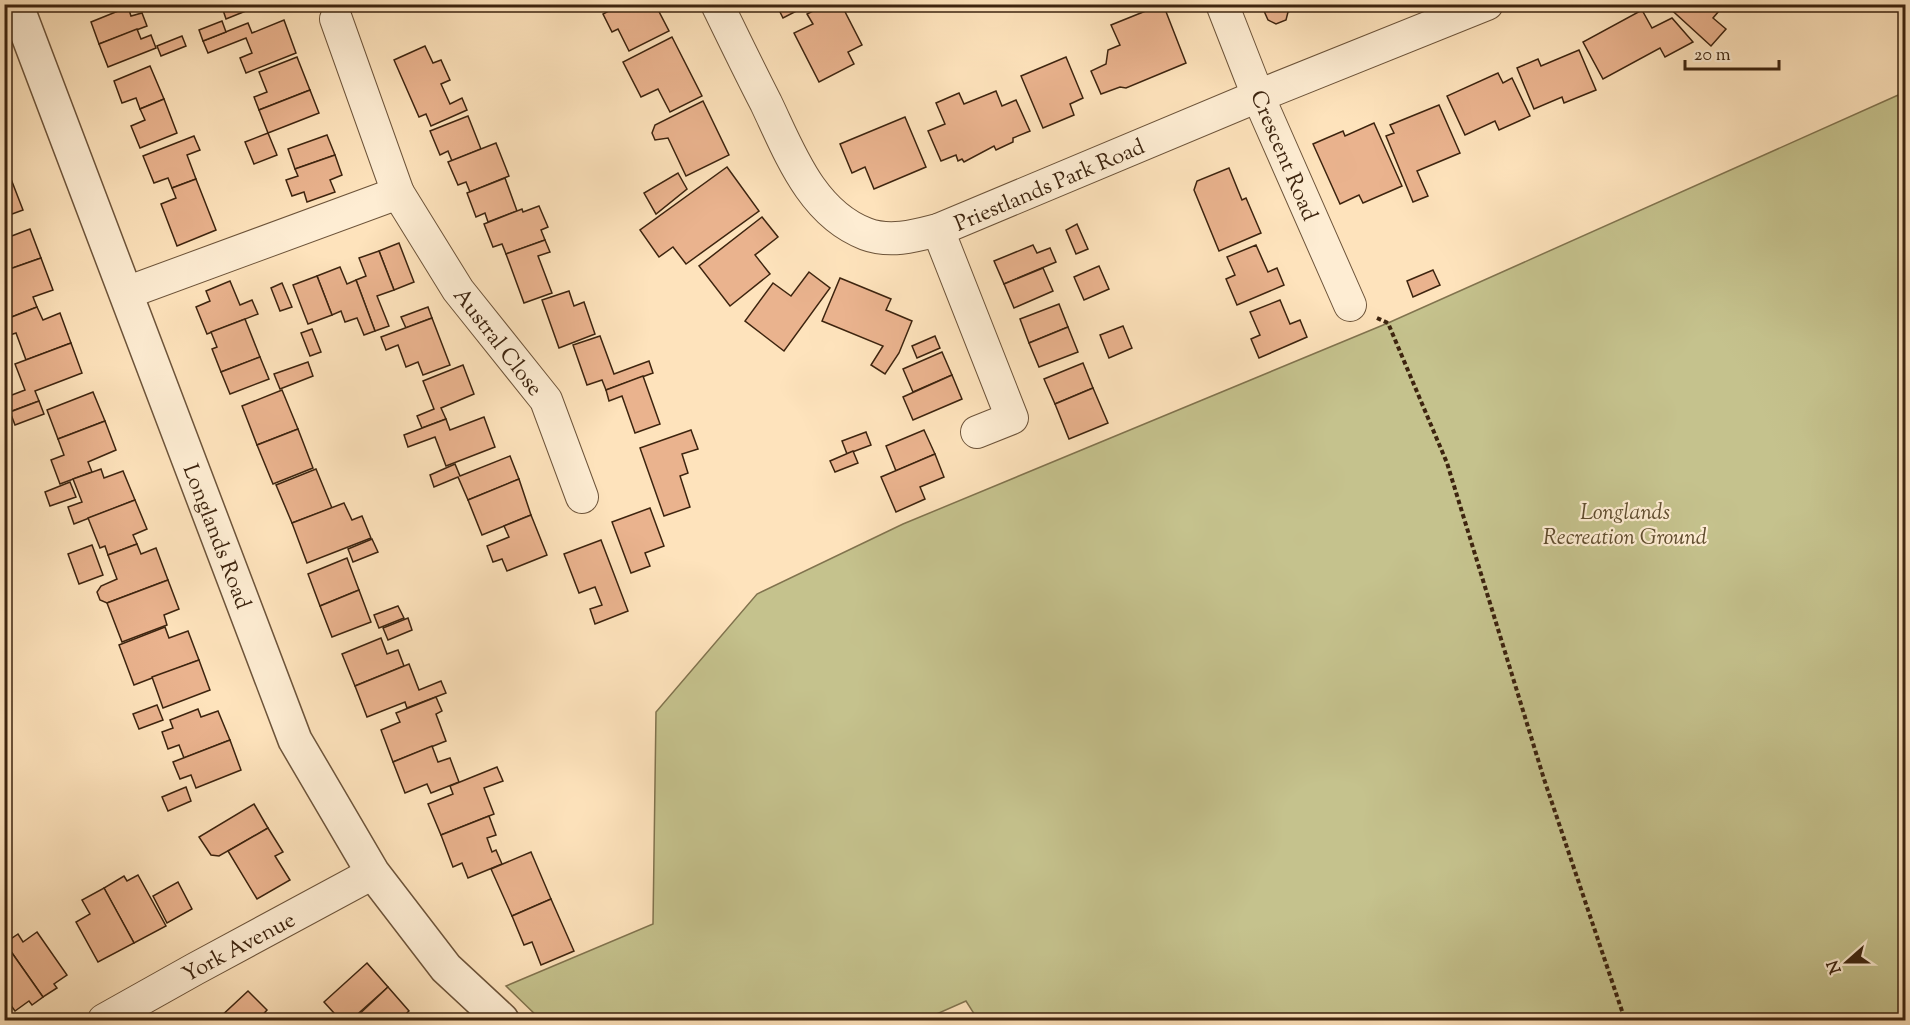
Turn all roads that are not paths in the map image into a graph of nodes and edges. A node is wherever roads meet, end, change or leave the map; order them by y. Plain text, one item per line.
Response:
1 (16, 4) edge
2 (717, 4) edge
3 (1222, 4) edge
4 (1487, 4) edge
5 (336, 19) dead end
6 (1258, 96) junction
7 (398, 193) junction
8 (938, 230) junction
9 (126, 293) junction
10 (1350, 305) road end
11 (977, 432) dead end
12 (582, 498) dead end
13 (373, 873) junction
14 (104, 1020) edge
15 (502, 1020) edge

1 - 9 street, Longlands Road
2 - 8 street, Priestlands Park Road
3 - 6 street, Crescent Road
4 - 6 street, Priestlands Park Road
5 - 7 street, Austral Close
6 - 8 street, Priestlands Park Road
6 - 10 street, Crescent Road
7 - 9 street
7 - 12 street, Austral Close
8 - 11 street
9 - 13 street, Longlands Road
13 - 14 street, York Avenue
13 - 15 street, Longlands Road

